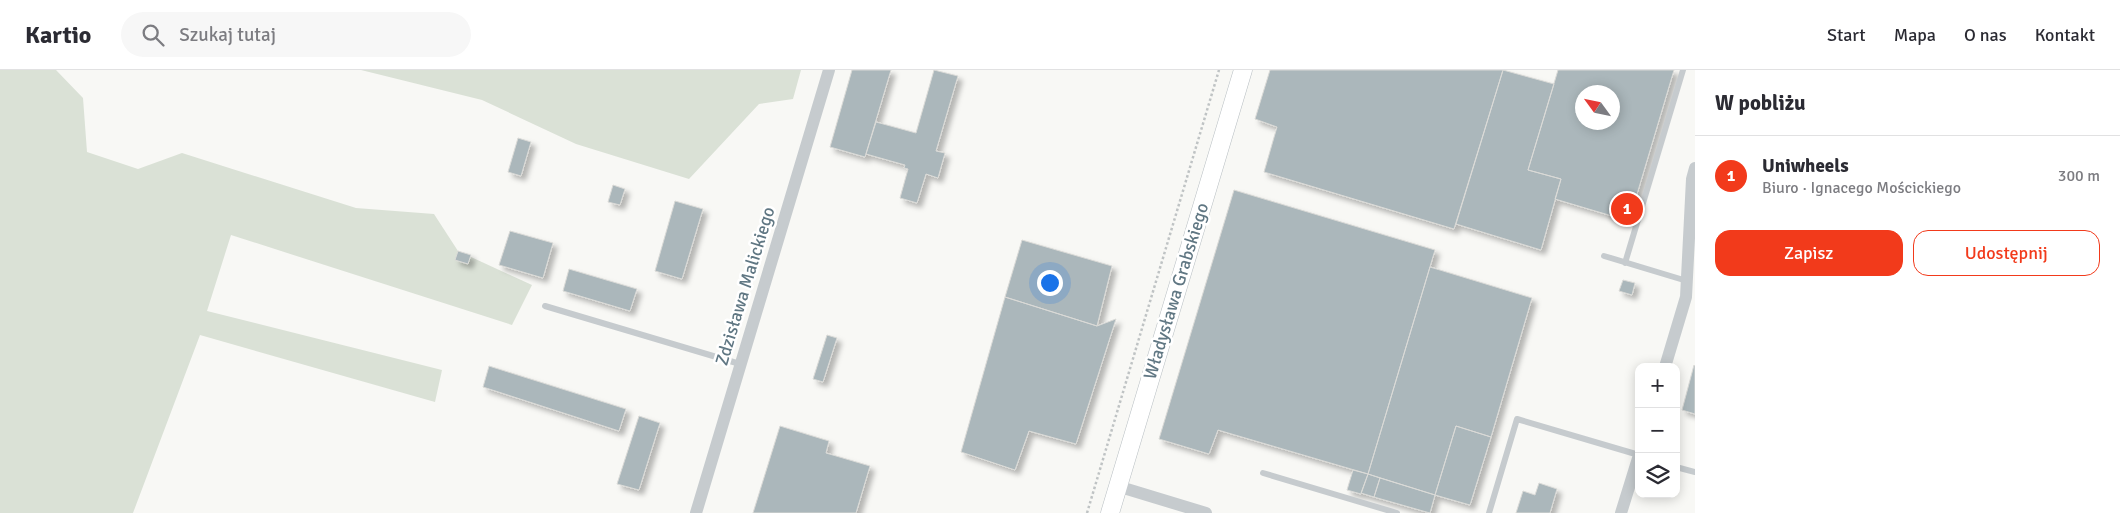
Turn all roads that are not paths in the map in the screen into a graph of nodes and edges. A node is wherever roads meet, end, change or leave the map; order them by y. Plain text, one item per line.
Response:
1 (829, 70) edge
2 (1243, 70) edge
3 (1683, 70) edge
4 (1695, 168) edge
5 (1604, 256) dead end
6 (1626, 263) junction
7 (1687, 281) junction
8 (545, 306) dead end
9 (1667, 363) edge
10 (740, 364) junction
11 (1635, 454) edge
12 (1680, 467) edge
13 (1635, 468) edge
14 (1695, 472) edge
15 (1263, 473) dead end
16 (1117, 486) junction
17 (696, 513) edge
18 (1110, 513) edge
19 (1206, 513) edge
20 (1397, 513) edge
21 (1489, 513) edge
22 (1621, 513) edge

1 - 10 street, Zdzisława Malickiego
2 - 16 street, Władysława Grabskiego
3 - 6 lane
4 - 7 street
5 - 6 lane
6 - 7 lane
7 - 9 street
8 - 10 lane
10 - 17 street, Zdzisława Malickiego
11 - 21 lane
12 - 14 lane
13 - 22 street
15 - 20 lane
16 - 18 street, Władysława Grabskiego
16 - 19 street

